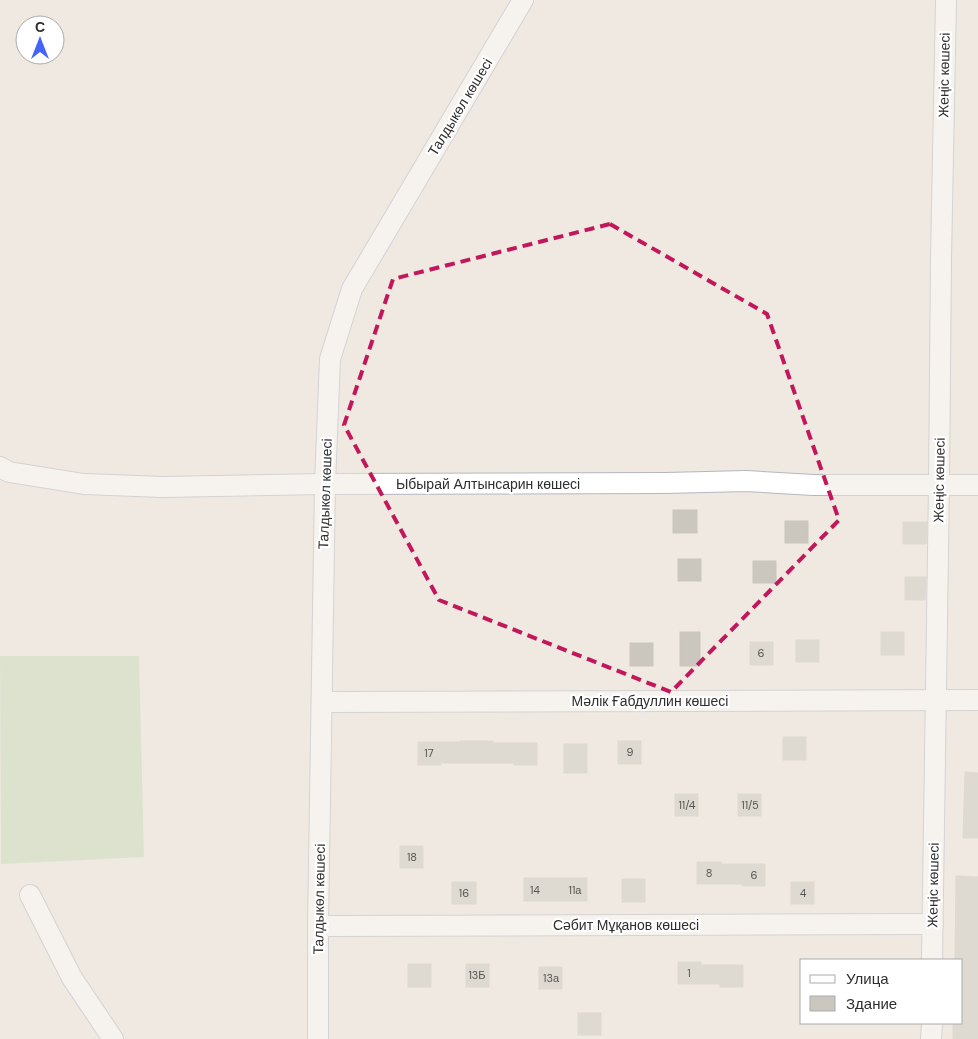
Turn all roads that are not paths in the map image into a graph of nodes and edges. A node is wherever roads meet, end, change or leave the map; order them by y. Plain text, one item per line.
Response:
1 (523, 0) edge
2 (946, 0) edge
3 (0, 468) edge
4 (324, 484) junction
5 (939, 485) junction
6 (978, 485) edge
7 (936, 700) junction
8 (978, 700) edge
9 (322, 702) junction
10 (30, 894) dead end
11 (933, 924) junction
12 (318, 926) junction
13 (932, 959) edge
14 (932, 1024) edge
15 (113, 1039) edge
16 (318, 1039) edge
17 (932, 1039) edge

1 - 4 street, Талдыкөл көшесі
2 - 5 street, Жеңіс көшесі
3 - 4 street, Ыбырай Алтынсарин көшесі
4 - 5 street, Ыбырай Алтынсарин көшесі
4 - 9 street, Талдыкөл көшесі
5 - 6 street, Ыбырай Алтынсарин көшесі
5 - 7 street, Жеңіс көшесі
7 - 8 street, Мәлік Ғабдуллин көшесі
7 - 9 street, Мәлік Ғабдуллин көшесі
7 - 11 street, Жеңіс көшесі
9 - 12 street, Талдыкөл көшесі
10 - 15 street
11 - 12 street, Сәбит Мұқанов көшесі
11 - 13 street, Жеңіс көшесі
12 - 16 street, Талдыкөл көшесі
14 - 17 street

